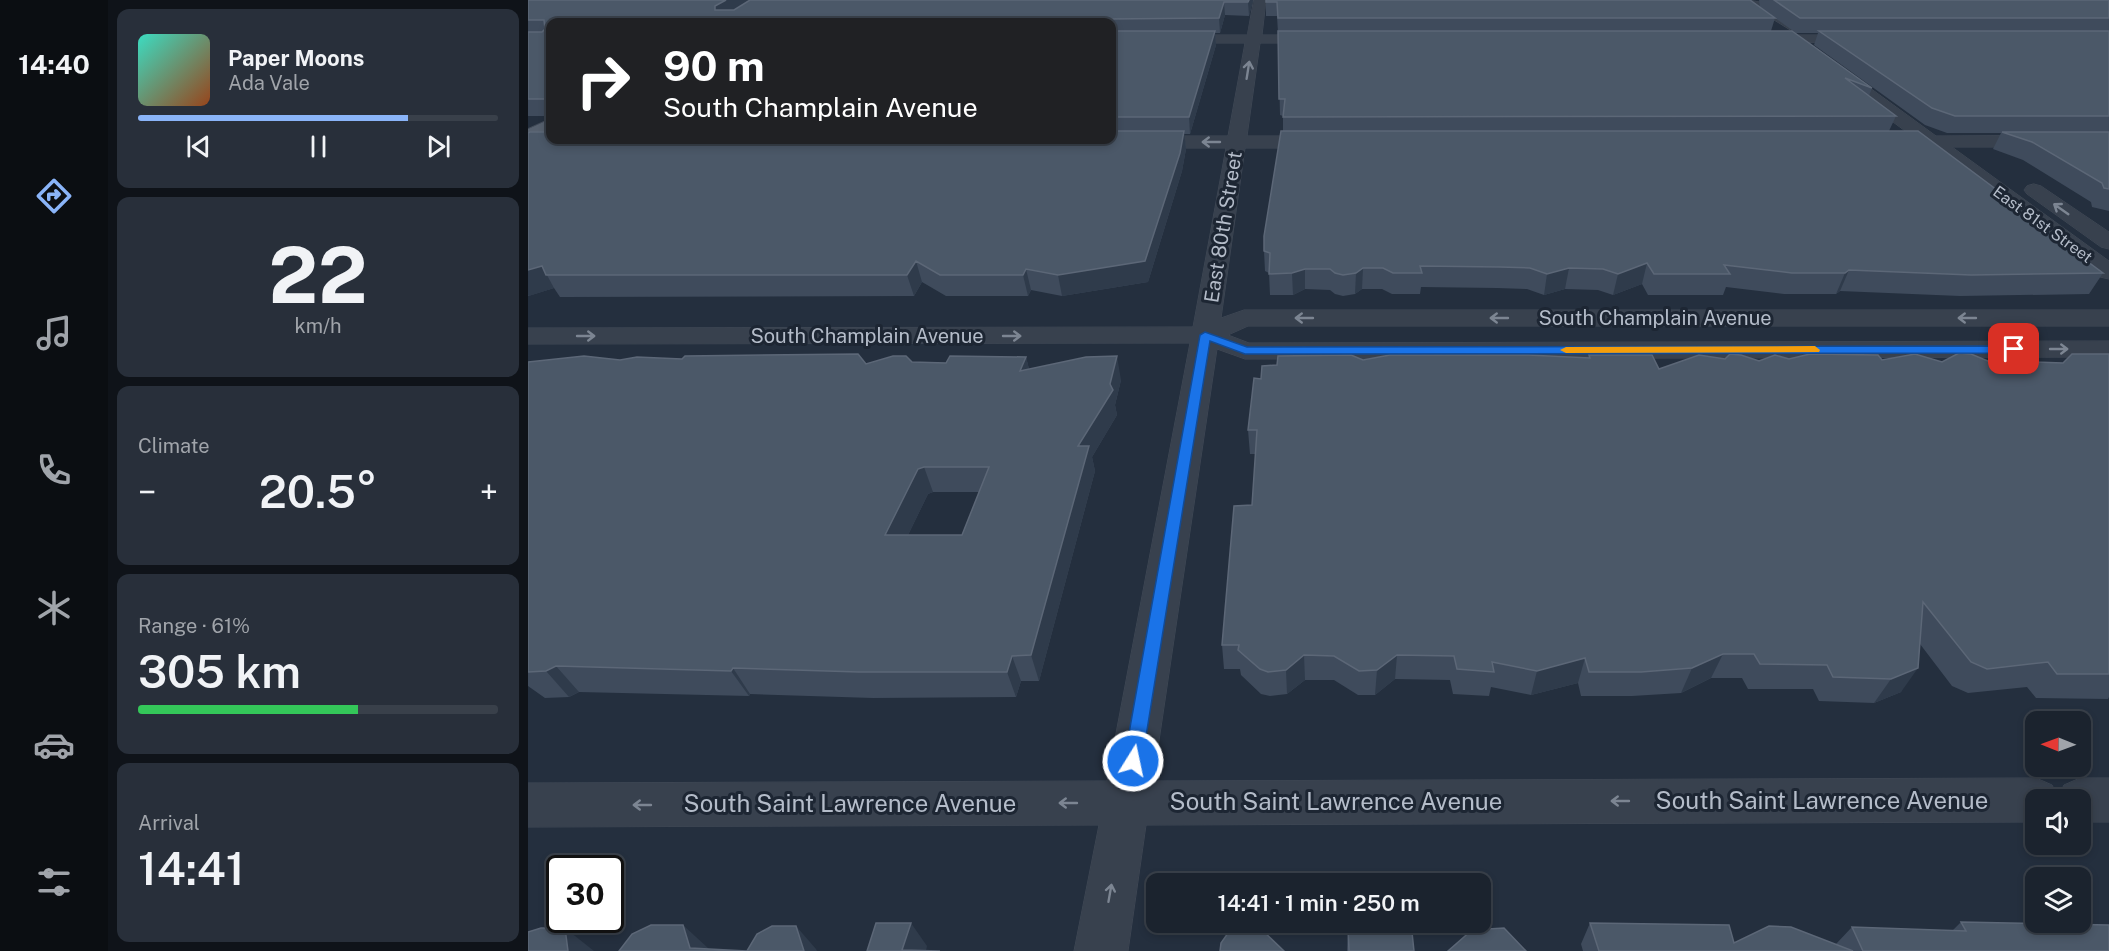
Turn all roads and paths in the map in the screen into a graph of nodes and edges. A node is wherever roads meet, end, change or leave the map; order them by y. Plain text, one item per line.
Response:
1 (1260, 0) edge
2 (1751, 1) edge
3 (1116, 39) edge
4 (1253, 39) junction
5 (1334, 39) edge
6 (1741, 39) edge
7 (1792, 39) junction
8 (1813, 39) junction
9 (1874, 39) edge
10 (1818, 59) edge
11 (546, 126) edge
12 (1934, 128) junction
13 (528, 137) edge
14 (1964, 141) junction
15 (2109, 141) edge
16 (528, 142) edge
17 (546, 142) edge
18 (1118, 142) edge
19 (1237, 142) junction
20 (1346, 142) edge
21 (1866, 142) edge
22 (1992, 161) dead end
23 (2020, 180) dead end
24 (2109, 242) edge
25 (2109, 272) edge
26 (1661, 318) junction
27 (2109, 318) edge
28 (1205, 335) junction
29 (528, 336) edge
30 (2109, 349) edge
31 (1680, 350) junction
32 (2025, 800) edge
33 (2091, 800) edge
34 (2109, 800) edge
35 (1126, 803) junction
36 (528, 805) edge
37 (1101, 951) edge

1 - 4 street, East 80th Street
2 - 7 street, East 81st Street
2 - 8 street, East 81st Street
3 - 4 street
4 - 5 street
19 -> 4 street, East 80th Street
6 - 7 street
7 - 8 street
7 - 10 street, East 81st Street
8 - 9 street
8 - 12 street, East 81st Street
11 - 13 main road
12 - 14 street
12 - 21 street
12 - 25 street, East 81st Street
14 - 15 street
14 - 22 street, East 81st Street
16 - 17 street
19 -> 18 street
19 - 20 street
19 - 28 street, East 80th Street
24 -> 23 street, East 81st Street
27 -> 26 street, South Champlain Avenue
26 -> 28 street, South Champlain Avenue
26 - 31 street
29 -> 28 street, South Champlain Avenue
28 - 31 street, South Champlain Avenue
28 - 35 street, East 80th Street
31 -> 30 street, South Champlain Avenue
32 -> 35 street, South Saint Lawrence Avenue
33 - 34 street
35 -> 36 street, South Saint Lawrence Avenue
37 -> 35 street, East 80th Street

